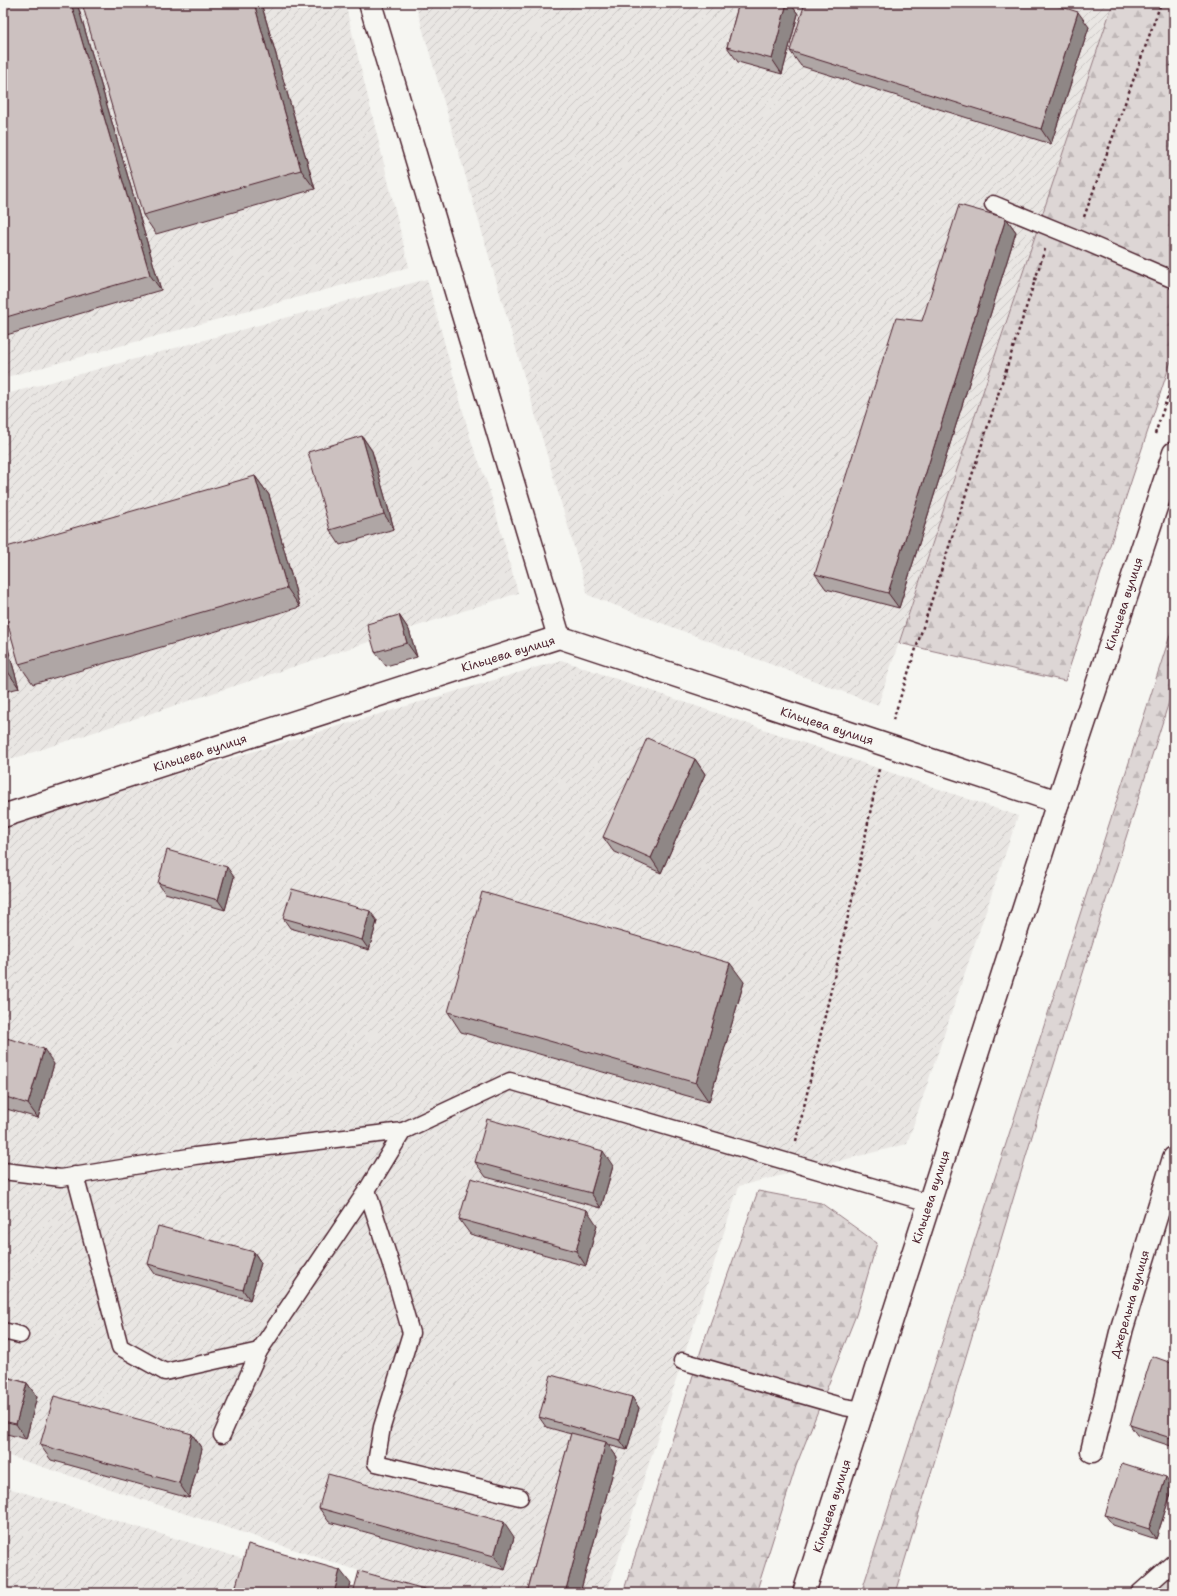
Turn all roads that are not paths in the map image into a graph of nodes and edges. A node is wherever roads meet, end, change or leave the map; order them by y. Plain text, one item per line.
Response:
1 (370, 3) edge
2 (993, 204) dead end
3 (1174, 280) edge
4 (1174, 453) edge
5 (559, 637) junction
6 (1058, 802) junction
7 (3, 816) edge
8 (403, 1131) junction
9 (1174, 1158) edge
10 (3, 1171) edge
11 (75, 1175) junction
12 (367, 1190) junction
13 (929, 1203) junction
14 (3, 1331) edge
15 (20, 1335) dead end
16 (259, 1351) junction
17 (682, 1360) dead end
18 (863, 1410) junction
19 (222, 1435) dead end
20 (1092, 1451) dead end
21 (520, 1497) dead end
22 (1174, 1562) edge
23 (804, 1593) edge
24 (1139, 1593) edge

1 - 5 street
2 - 3 lane
4 - 6 street, Кільцева вулиця
5 - 6 street, Кільцева вулиця
5 - 7 street, Кільцева вулиця
6 - 13 street, Кільцева вулиця
8 - 11 lane
8 - 12 lane
8 - 13 lane
9 - 20 street, Джерельна вулиця
10 - 11 lane
11 - 16 lane
12 - 16 lane
12 - 21 lane
13 - 18 street, Кільцева вулиця
14 - 15 lane
16 - 19 lane
17 - 18 lane
18 - 23 street, Кільцева вулиця
22 - 24 lane

